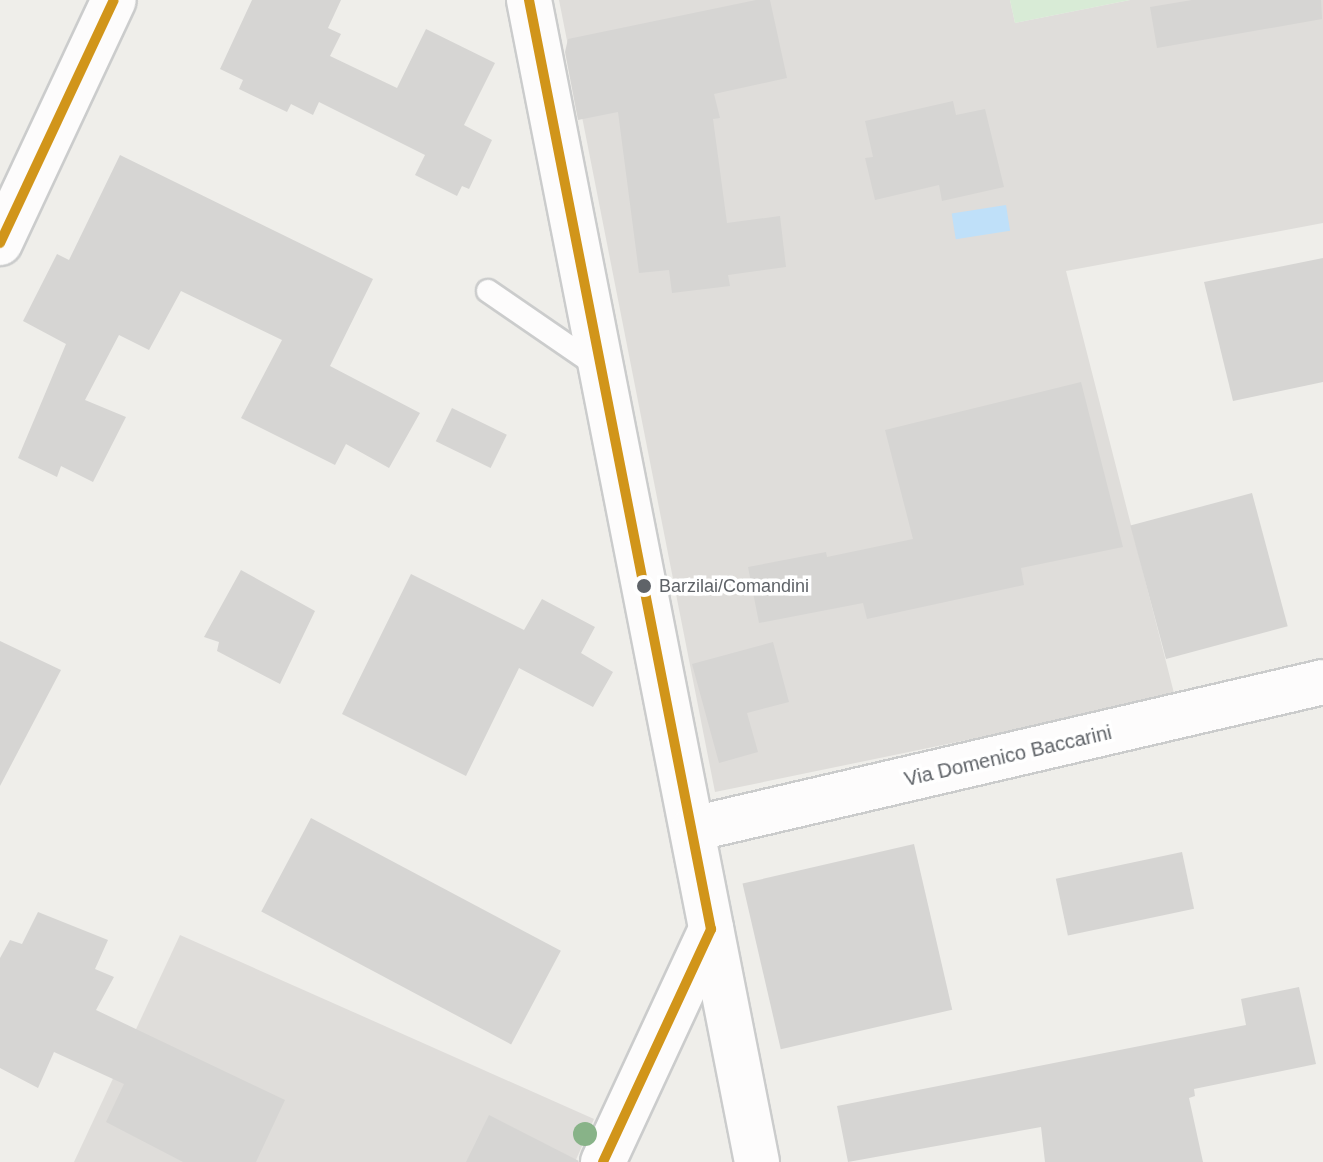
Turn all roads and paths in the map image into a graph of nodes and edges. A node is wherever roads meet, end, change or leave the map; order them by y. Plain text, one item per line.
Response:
1 (114, 0) edge
2 (529, 0) edge
3 (0, 243) edge
4 (488, 291) dead end
5 (601, 369) junction
6 (1323, 682) edge
7 (693, 829) junction
8 (711, 929) junction
9 (603, 1162) edge
10 (757, 1162) edge

1 - 3 street
2 - 5 street
4 - 5 lane
5 - 7 street
6 - 7 street, Via Domenico Baccarini
7 - 8 street
8 - 9 street
8 - 10 street

